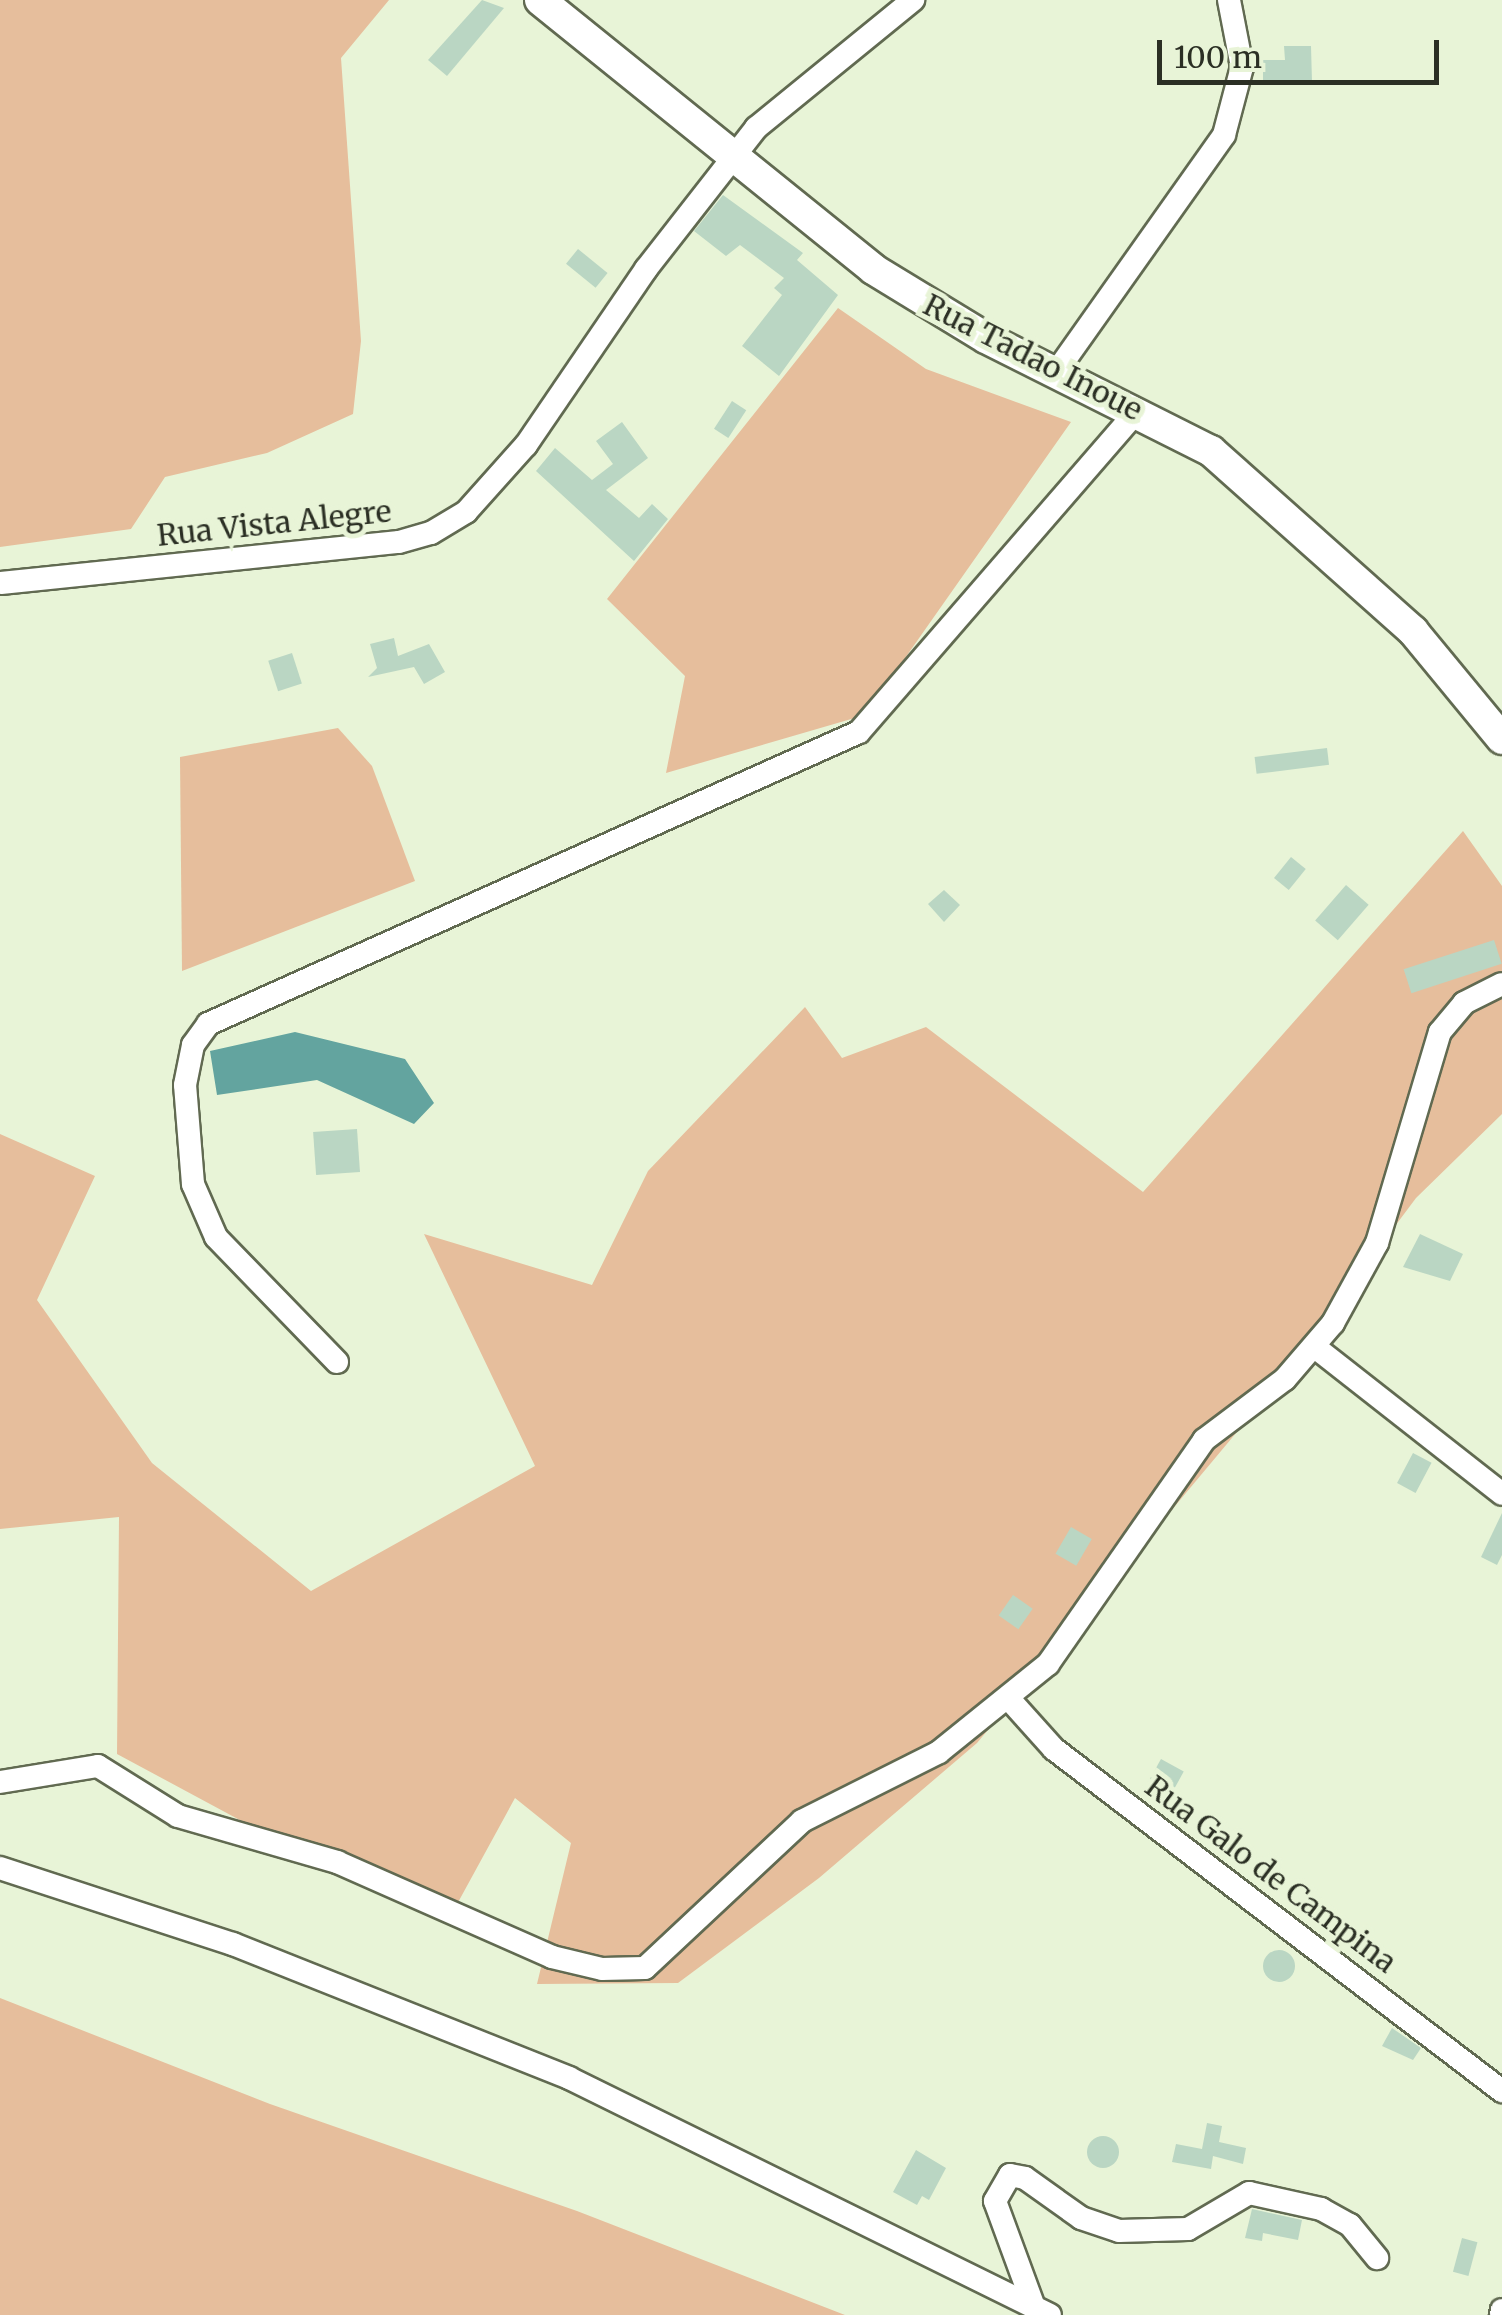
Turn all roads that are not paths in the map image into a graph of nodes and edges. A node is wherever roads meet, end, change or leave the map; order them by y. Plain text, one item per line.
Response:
1 (540, 0) edge
2 (913, 0) edge
3 (1228, 0) edge
4 (730, 159) junction
5 (1057, 371) junction
6 (1137, 411) junction
7 (1, 582) edge
8 (1502, 739) edge
9 (1502, 984) edge
10 (1316, 1348) junction
11 (337, 1362) dead end
12 (1502, 1494) edge
13 (1010, 1700) junction
14 (0, 1782) edge
15 (0, 1868) edge
16 (1502, 2091) edge
17 (1377, 2258) dead end
18 (1042, 2311) edge

1 - 4 street, Rua Tadao Inoue
2 - 4 street, Rua Vista Alegre
3 - 5 street
4 - 5 street, Rua Tadao Inoue
4 - 7 street, Rua Vista Alegre
5 - 6 street, Rua Tadao Inoue
6 - 8 street, Rua Tadao Inoue
6 - 11 street
9 - 10 street
10 - 12 street
10 - 13 street
13 - 14 street
13 - 16 street, Rua Galo de Campina
15 - 18 street
17 - 18 street

